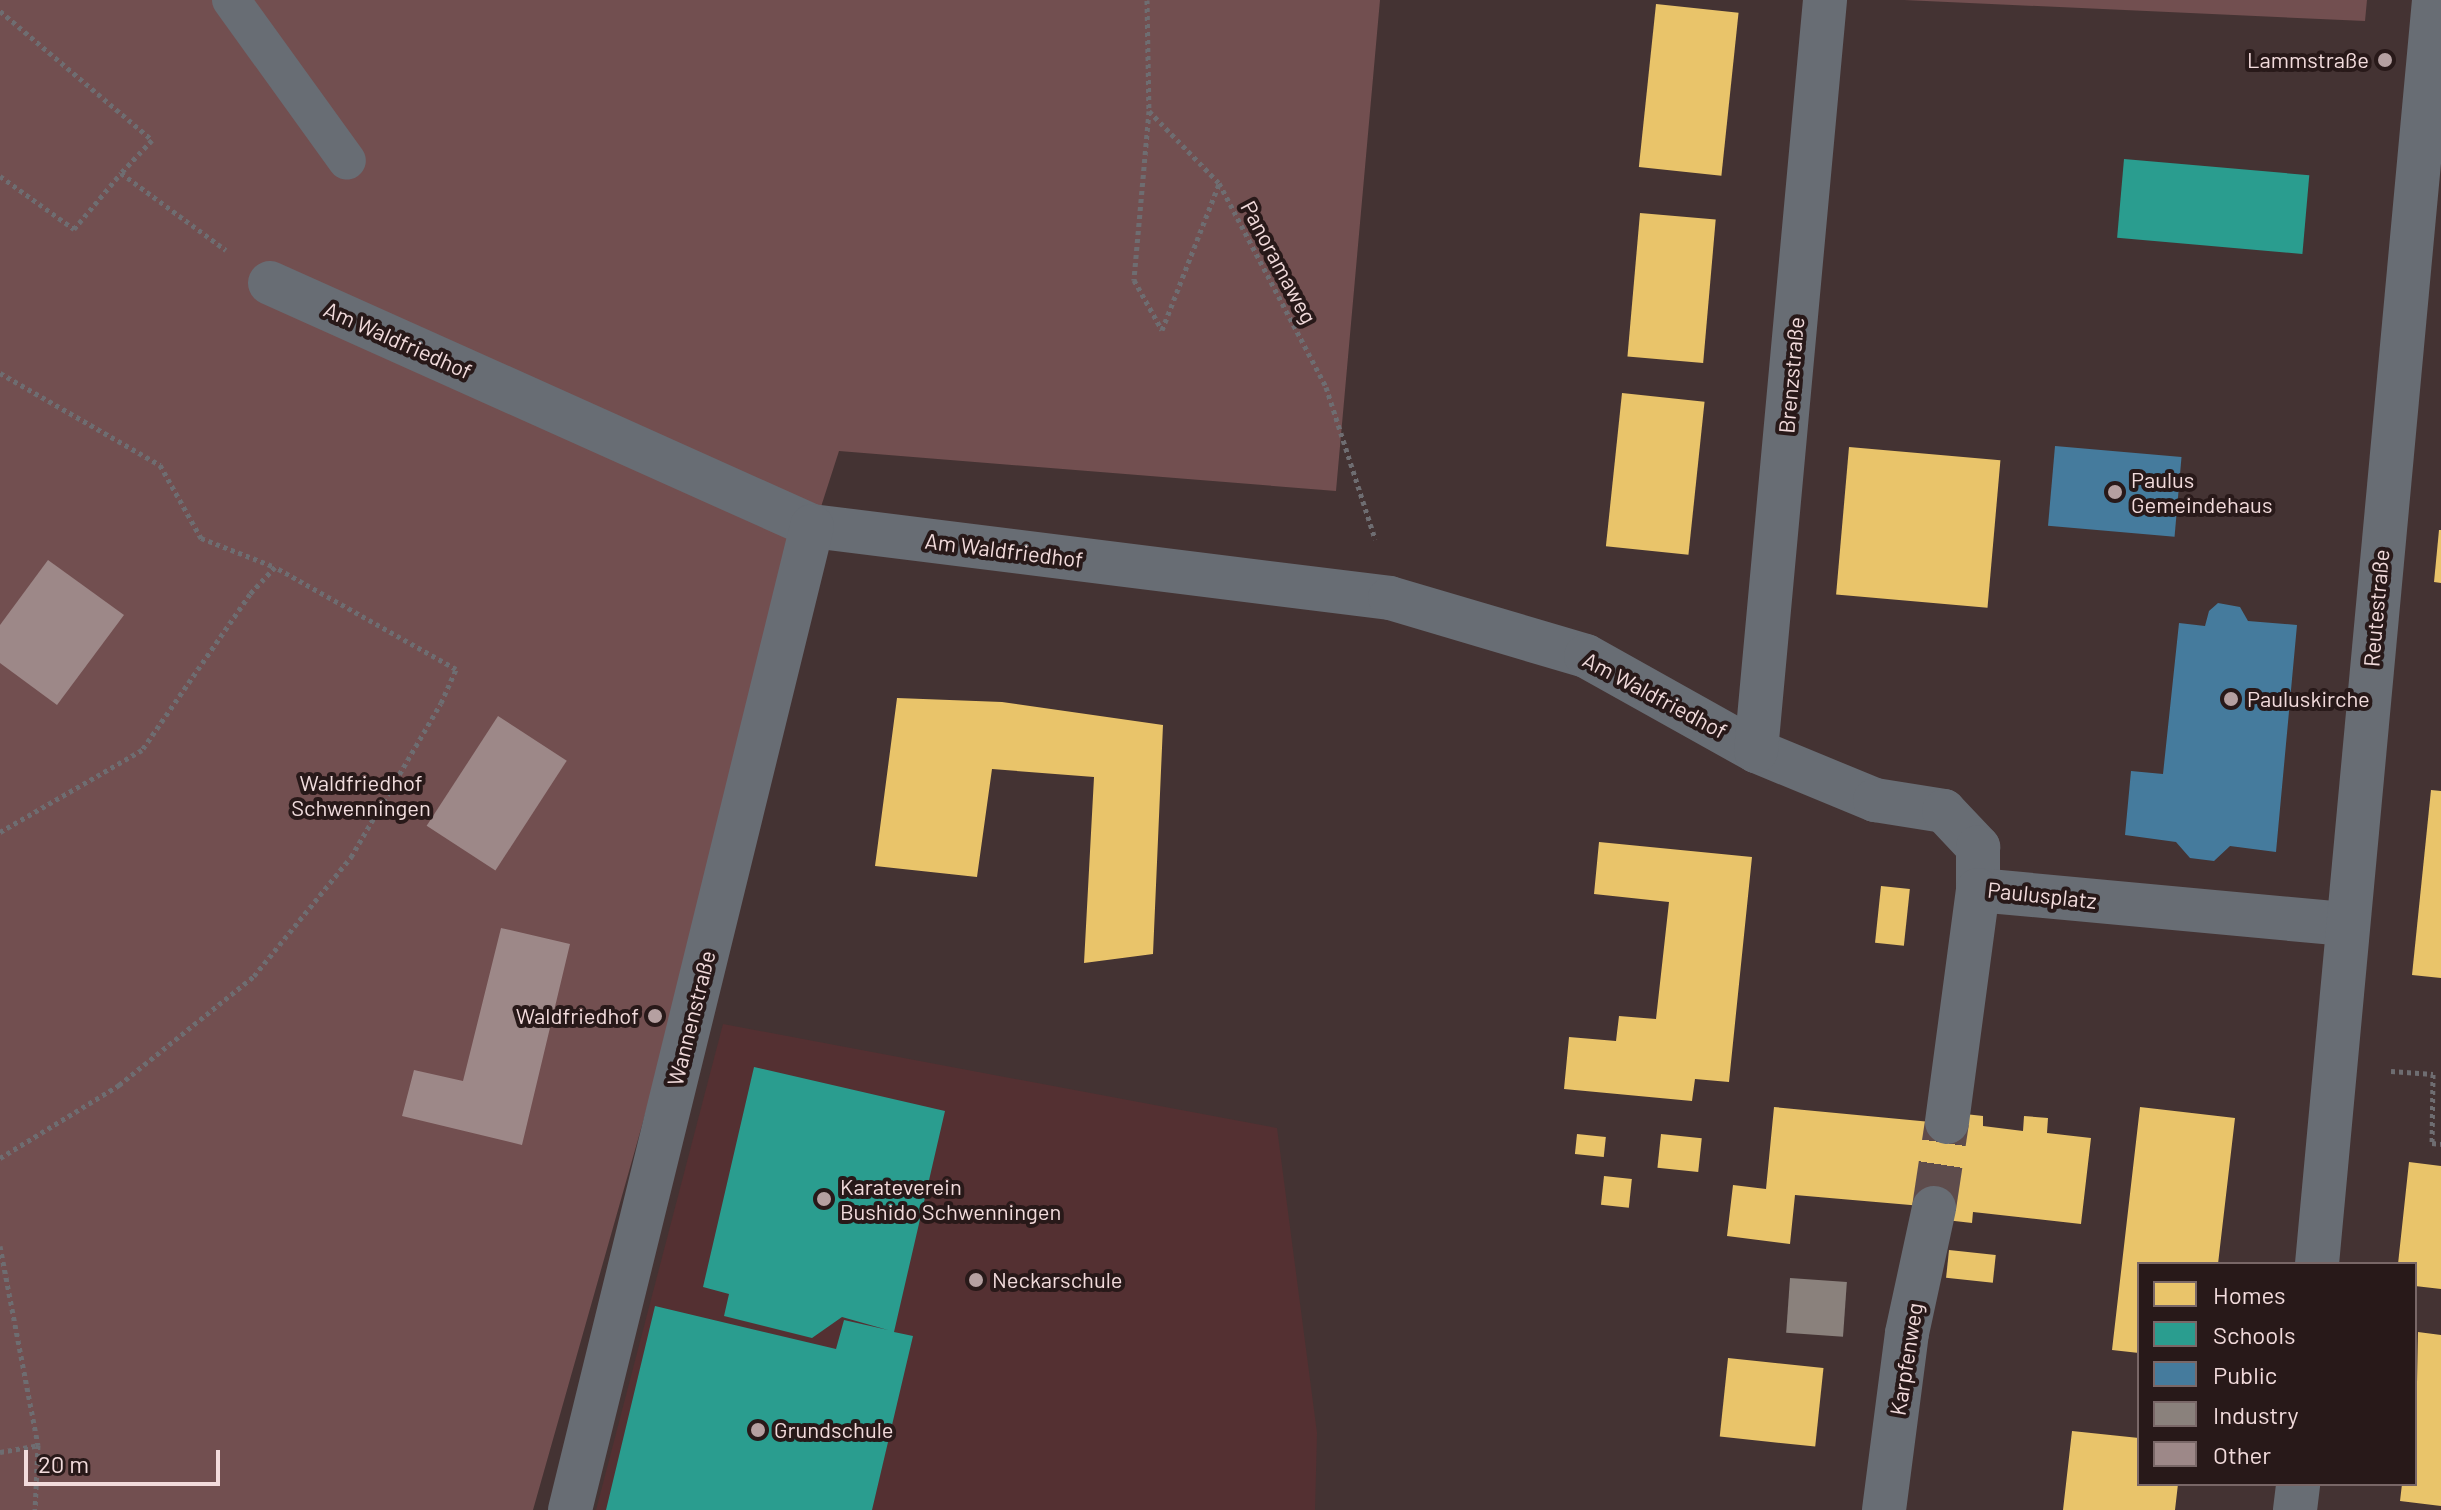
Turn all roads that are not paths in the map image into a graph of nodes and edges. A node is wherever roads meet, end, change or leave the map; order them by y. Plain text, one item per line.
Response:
1 (231, 0) edge
2 (1825, 0) edge
3 (2434, 0) edge
4 (347, 161) dead end
5 (270, 283) road end
6 (812, 526) junction
7 (1756, 751) junction
8 (1978, 890) junction
9 (2346, 924) junction
10 (1947, 1122) tunnel mouth
11 (1934, 1208) tunnel mouth
12 (2317, 1262) edge
13 (2298, 1486) edge
14 (570, 1510) edge
15 (1884, 1510) edge
16 (2295, 1510) edge

1 - 4 lane
2 - 7 street, Brenzstraße
3 - 9 street, Reutestraße
5 - 6 street, Am Waldfriedhof
6 - 7 street, Am Waldfriedhof
6 - 14 street, Wannenstraße
7 - 8 street, Paulusplatz
8 - 9 street, Paulusplatz
8 - 10 street
9 - 12 street, Reutestraße
11 - 15 street, Karpfenweg
13 - 16 street

